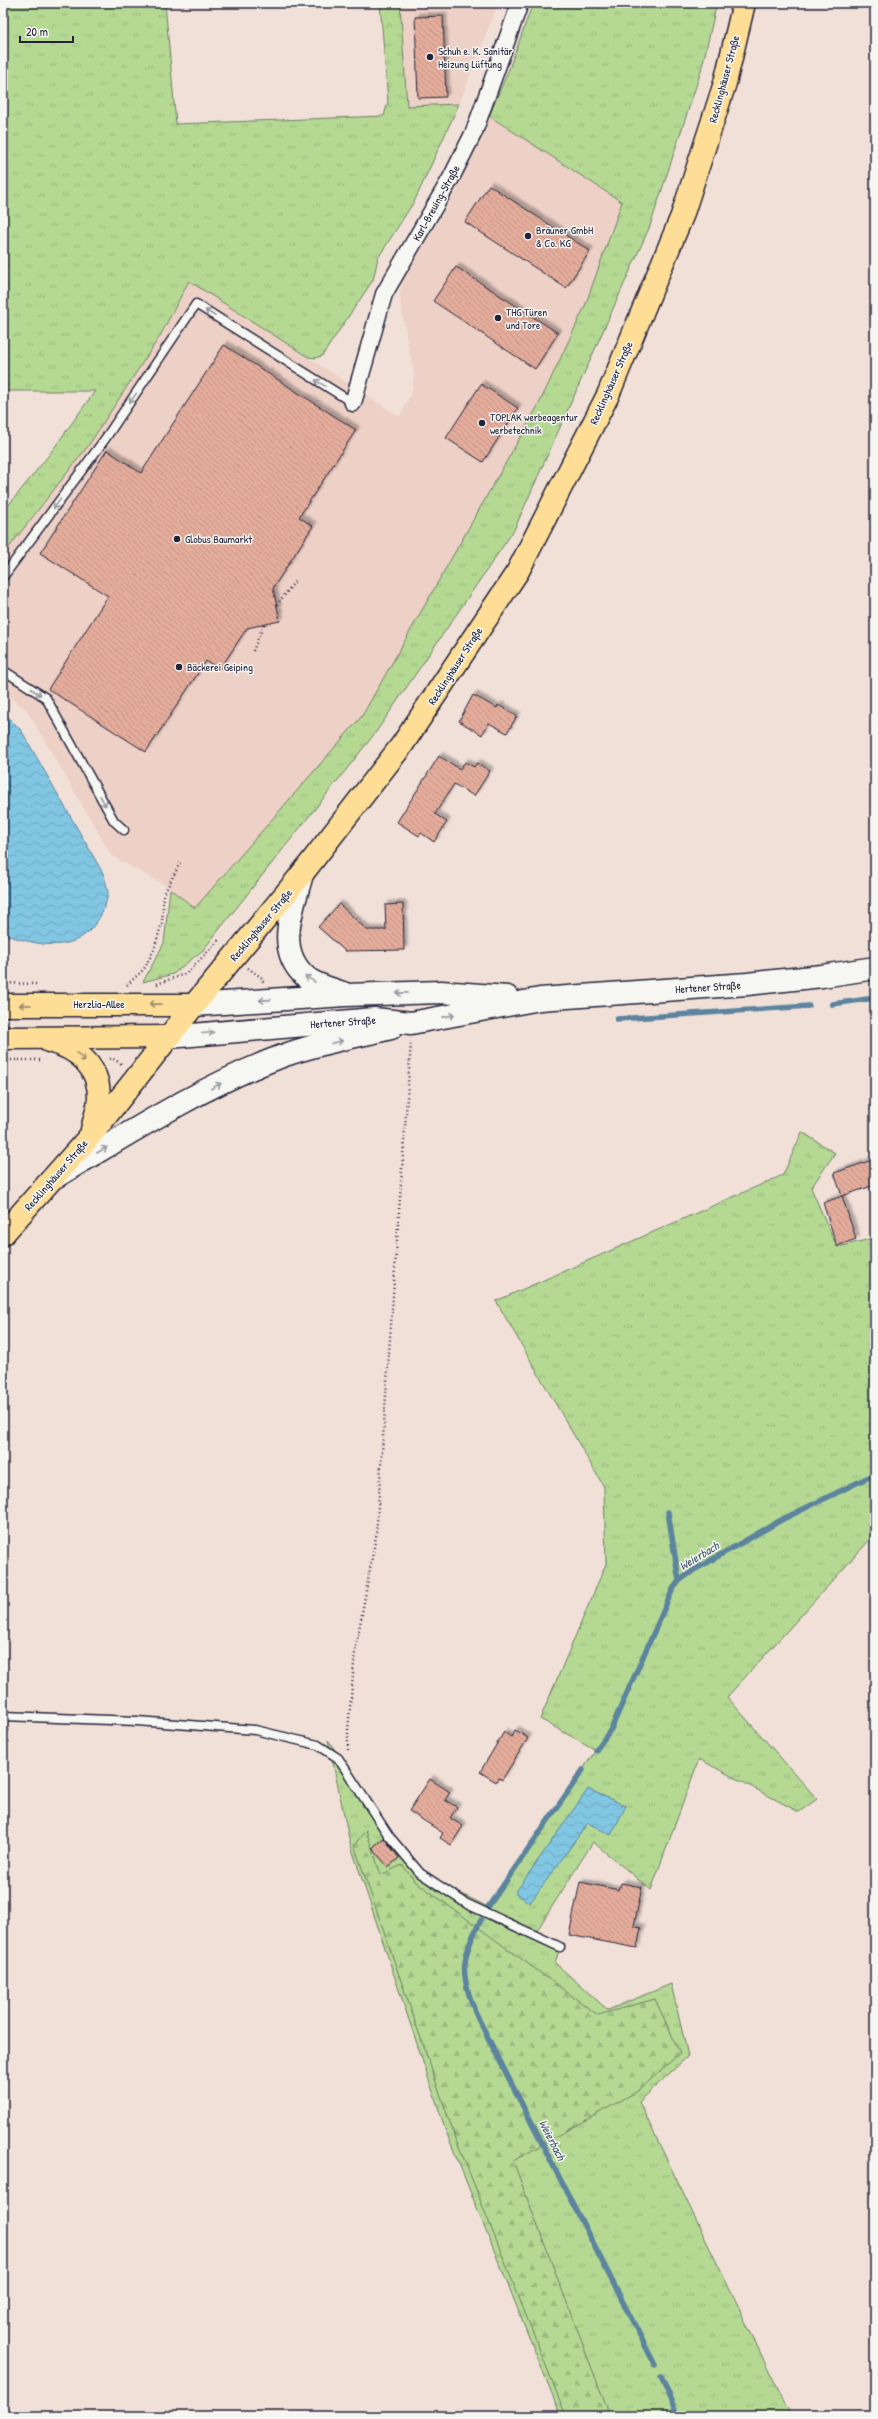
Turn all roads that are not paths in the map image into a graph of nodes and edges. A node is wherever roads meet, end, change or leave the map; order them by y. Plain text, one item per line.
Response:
1 (520, 3) edge
2 (744, 3) edge
3 (353, 403) joint
4 (3, 577) edge
5 (3, 670) edge
6 (124, 830) dead end
7 (302, 874) junction
8 (875, 968) edge
9 (346, 995) junction
10 (540, 999) junction
11 (3, 1005) edge
12 (194, 1005) junction
13 (411, 1023) junction
14 (33, 1037) junction
15 (169, 1037) junction
16 (3, 1038) edge
17 (91, 1135) junction
18 (56, 1176) junction
19 (3, 1234) edge
20 (3, 1716) edge
21 (560, 1947) dead end

1 - 3 street, Karl-Breuing-Straße
2 - 7 main road, Recklinghäuser Straße
3 -> 4 lane
5 -> 6 lane
9 -> 7 main road
7 - 12 main road, Recklinghäuser Straße
8 - 10 main road, Hertener Straße
10 -> 9 main road, Hertener Straße
9 -> 12 main road, Hertener Straße
13 -> 10 main road, Hertener Straße
12 -> 11 main road, Herzlia-Allee
12 - 15 main road, Recklinghäuser Straße
15 -> 13 main road, Hertener Straße
18 -> 13 main road
14 - 15 main road
14 - 16 main road
14 -> 17 main road
15 - 17 main road, Recklinghäuser Straße
17 - 18 main road, Recklinghäuser Straße
18 - 19 main road, Recklinghäuser Straße
20 - 21 lane

